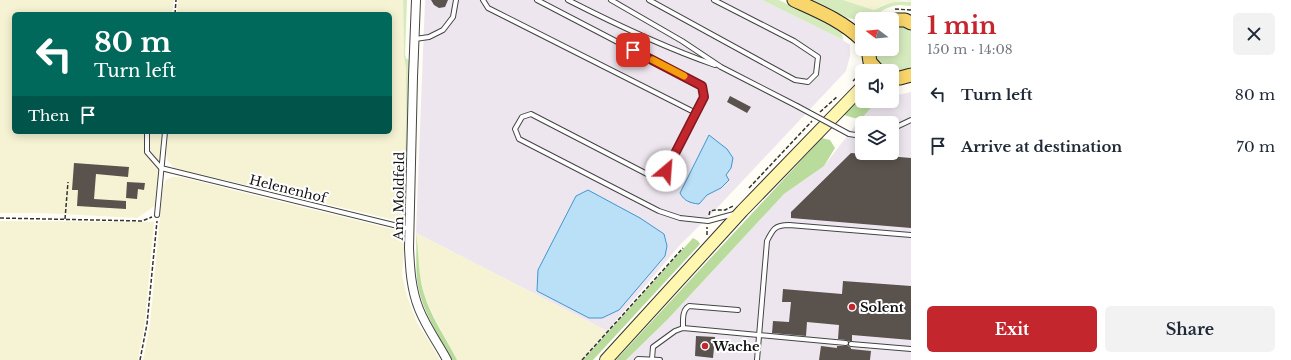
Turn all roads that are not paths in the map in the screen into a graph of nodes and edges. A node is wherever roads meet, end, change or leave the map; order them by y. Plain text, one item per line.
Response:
1 (416, 0) edge
2 (456, 0) edge
3 (483, 0) edge
4 (537, 0) edge
5 (568, 0) edge
6 (611, 0) edge
7 (649, 0) edge
8 (714, 0) edge
9 (794, 0) edge
10 (843, 23) junction
11 (855, 26) edge
12 (855, 33) edge
13 (414, 39) junction
14 (722, 67) junction
15 (911, 74) edge
16 (899, 78) edge
17 (855, 91) edge
18 (696, 114) junction
19 (911, 120) edge
20 (899, 126) edge
21 (147, 134) edge
22 (165, 134) edge
23 (855, 135) edge
24 (161, 168) junction
25 (742, 211) junction
26 (157, 215) road end
27 (410, 230) junction
28 (911, 235) edge
29 (738, 310) dead end
30 (683, 328) junction
31 (759, 335) junction
32 (846, 343) dead end
33 (851, 344) dead end
34 (911, 349) edge
35 (652, 359) edge
36 (447, 360) edge
37 (606, 360) edge
38 (637, 360) edge
39 (660, 360) edge
40 (757, 360) edge

1 - 13 street, Am Moldfeld
2 - 13 lane
3 - 18 lane
4 - 18 lane
5 - 14 lane
6 - 14 lane
7 - 8 lane
9 - 10 main road
10 - 11 main road
10 - 12 main road
13 - 27 street, Am Moldfeld
14 - 23 lane, bridge
15 - 16 main road
17 - 25 main road
18 - 25 lane
19 - 20 lane
21 - 24 lane
22 - 24 lane
24 - 26 lane
24 - 27 lane, Helenenhof
25 - 37 main road
27 - 36 street, Am Moldfeld
28 - 31 lane
29 - 30 lane
30 - 31 lane
30 - 35 lane
31 - 32 lane
31 - 40 lane
33 - 34 lane
35 - 38 lane
35 - 39 lane

